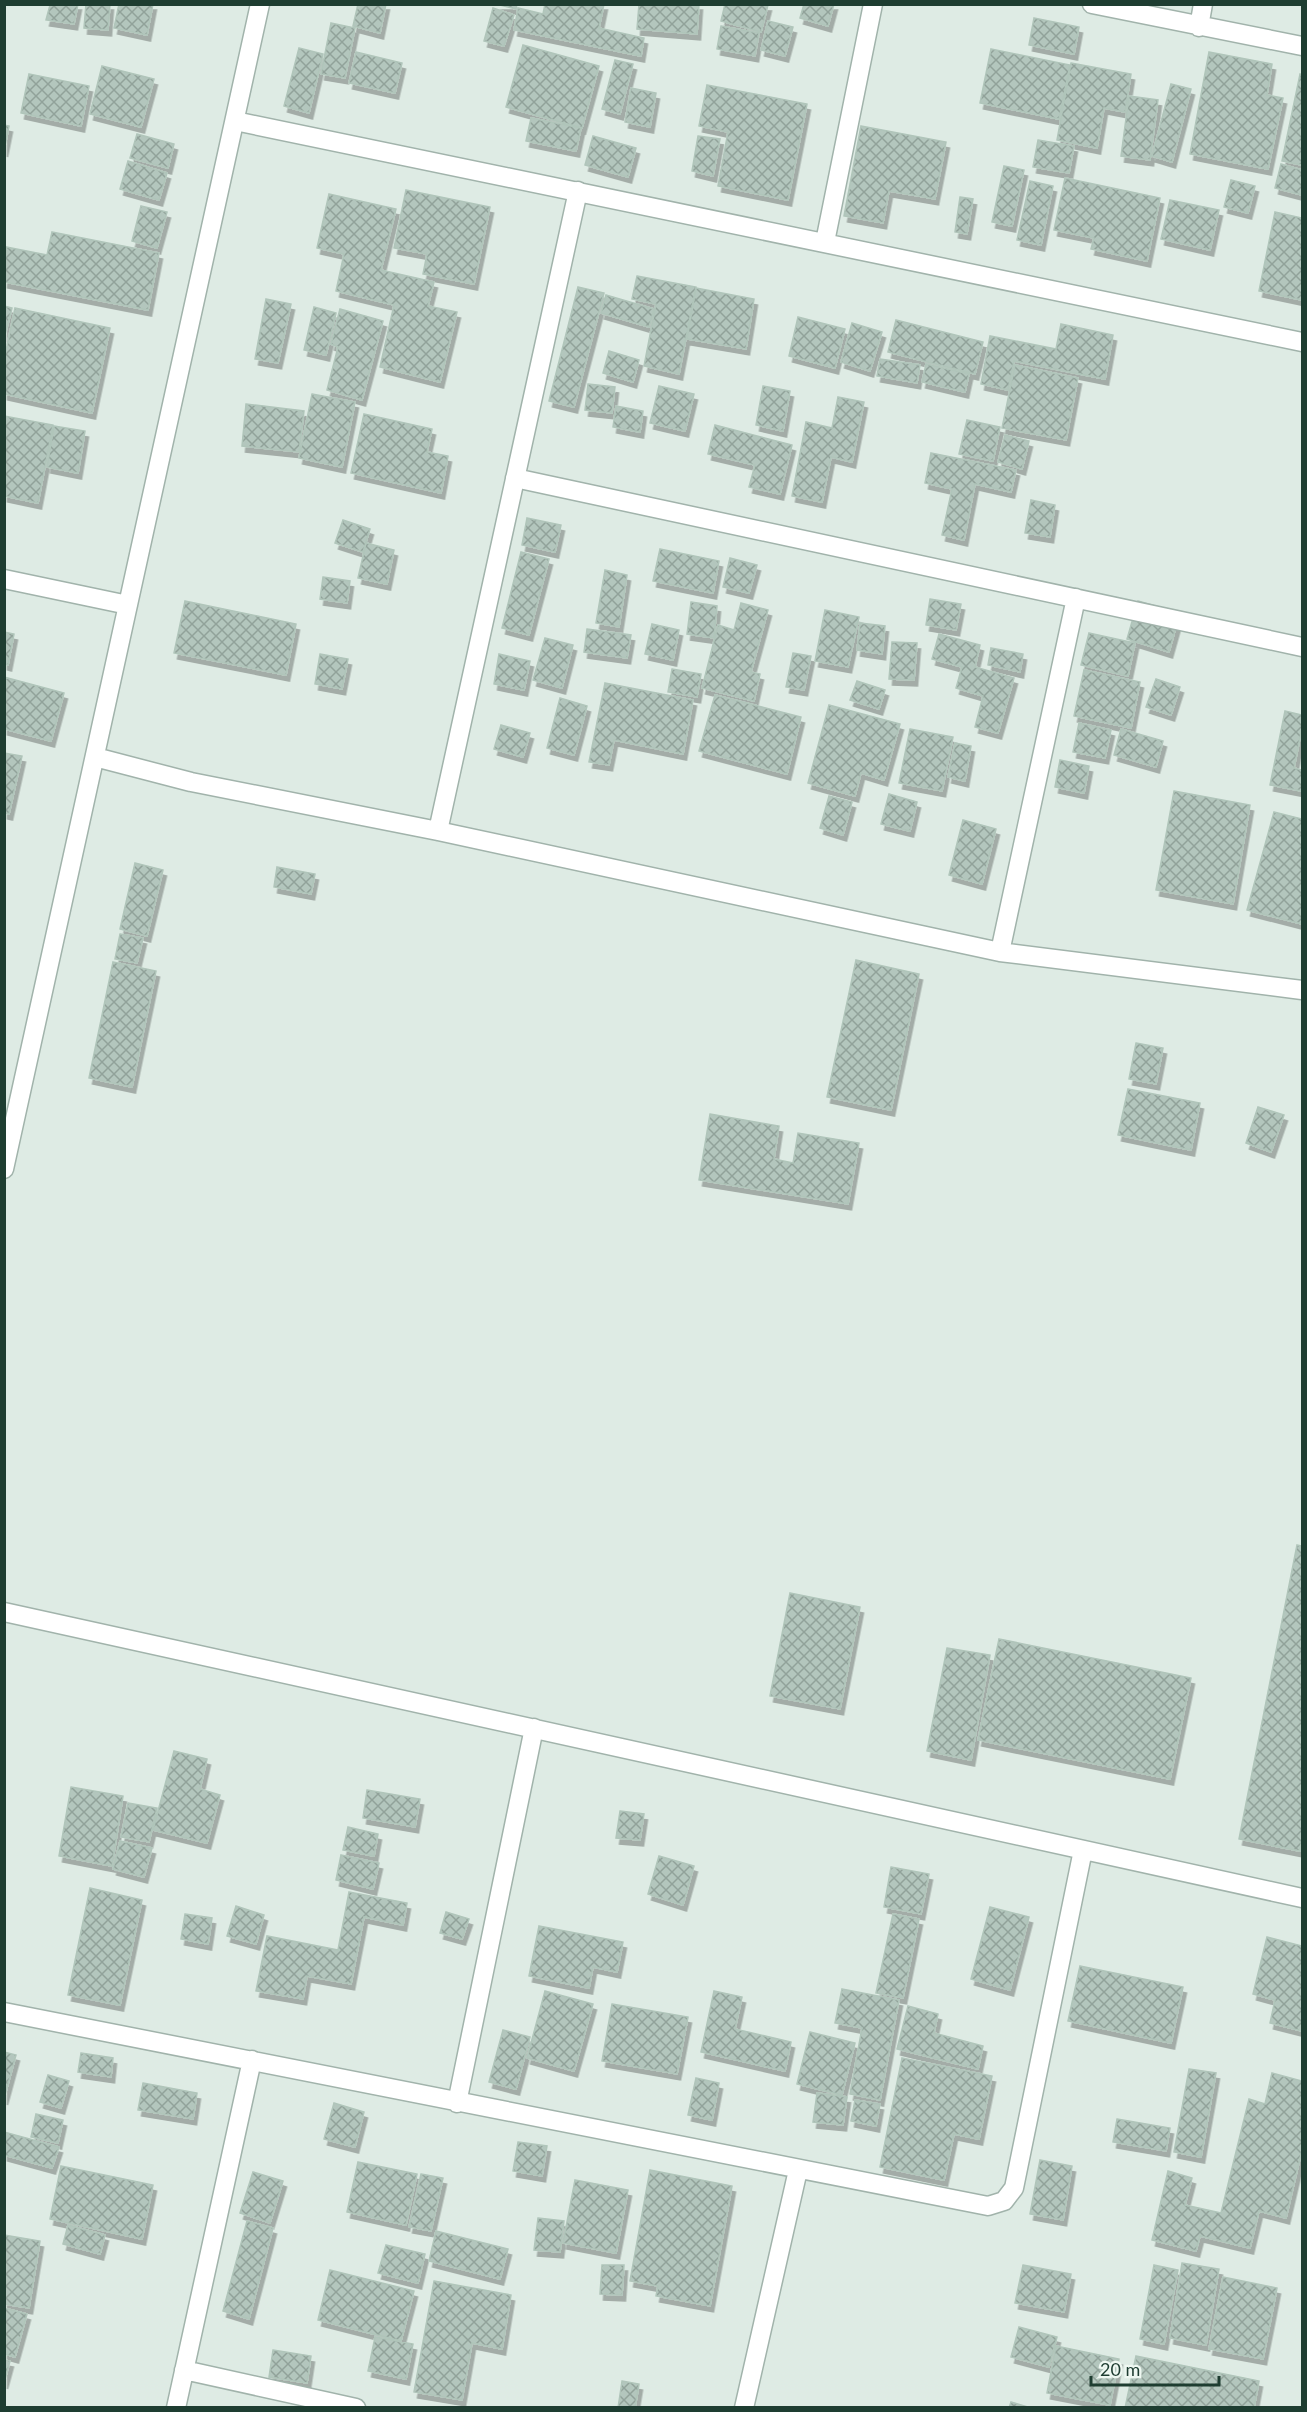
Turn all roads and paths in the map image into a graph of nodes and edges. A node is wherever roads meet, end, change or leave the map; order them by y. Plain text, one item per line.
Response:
1 (260, 4) edge
2 (873, 4) edge
3 (1092, 4) edge
4 (1203, 4) edge
5 (1199, 27) junction
6 (1302, 46) edge
7 (235, 121) junction
8 (578, 191) junction
9 (825, 242) junction
10 (1302, 342) edge
11 (515, 478) junction
12 (4, 579) edge
13 (1076, 598) junction
14 (128, 605) junction
15 (1302, 647) edge
16 (95, 757) junction
17 (438, 831) junction
18 (1000, 952) junction
19 (1302, 990) edge
20 (4, 1169) edge
21 (4, 1612) edge
22 (534, 1728) junction
23 (1083, 1850) junction
24 (1302, 1898) edge
25 (4, 2012) edge
26 (252, 2060) junction
27 (457, 2103) junction
28 (798, 2170) junction
29 (184, 2370) junction
30 (176, 2408) edge
31 (356, 2408) edge
32 (744, 2408) edge

1 - 7 street
2 - 9 street
3 - 5 street
4 - 5 street
5 - 6 street
7 - 8 street
7 - 14 street
8 - 9 street
8 - 11 street
9 - 10 street
11 - 13 street
11 - 17 street
12 - 14 street
13 - 15 street
13 - 18 street
14 - 16 street
16 - 17 street
16 - 20 street
17 - 18 street
18 - 19 street
21 - 22 street
22 - 23 street
22 - 27 street
23 - 24 street
23 - 28 street
25 - 26 street
26 - 27 street
26 - 29 street
27 - 28 street
28 - 32 street
29 - 30 street
29 - 31 street

